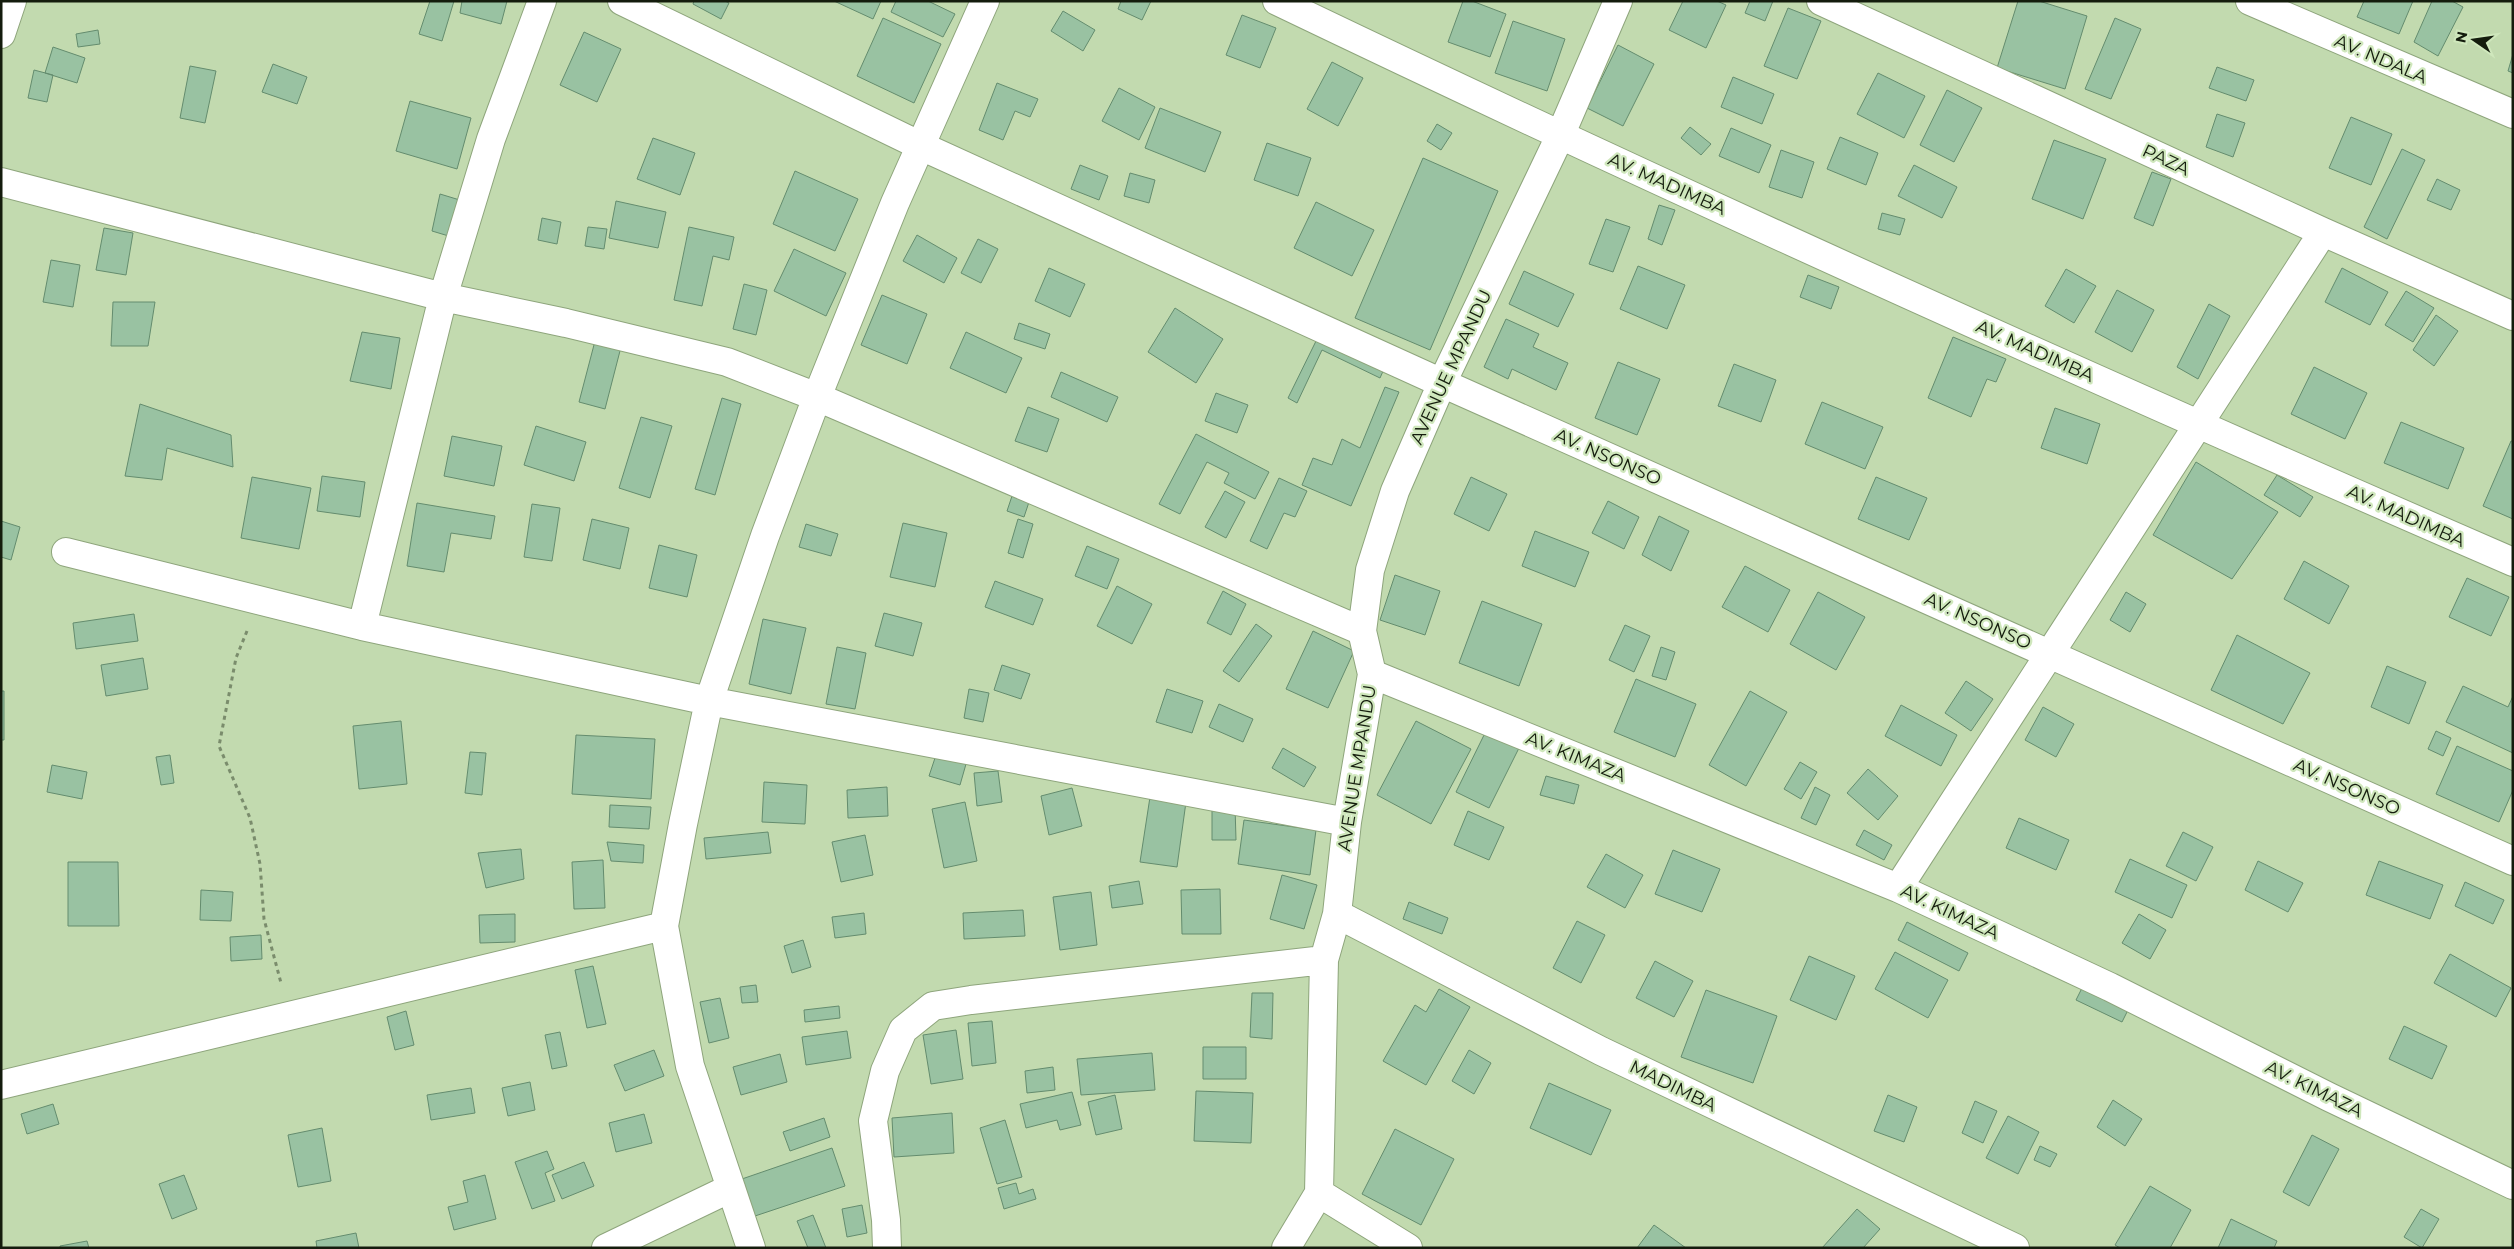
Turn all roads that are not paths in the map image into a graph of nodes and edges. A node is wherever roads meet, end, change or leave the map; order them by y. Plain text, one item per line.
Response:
1 (12, 1) edge
2 (542, 1) edge
3 (622, 1) edge
4 (985, 1) edge
5 (1277, 1) edge
6 (1618, 1) edge
7 (1821, 1) edge
8 (2250, 1) edge
9 (1, 34) edge
10 (2513, 114) edge
11 (1560, 136) junction
12 (921, 146) junction
13 (1, 182) edge
14 (2323, 232) junction
15 (443, 297) junction
16 (2513, 316) edge
17 (1442, 383) junction
18 (817, 397) junction
19 (2198, 425) junction
20 (66, 552) dead end
21 (2513, 562) edge
22 (362, 626) junction
23 (1362, 630) junction
24 (2051, 653) junction
25 (1372, 674) junction
26 (709, 701) junction
27 (1347, 822) junction
28 (2513, 861) edge
29 (1898, 888) junction
30 (1336, 914) junction
31 (664, 926) junction
32 (1324, 960) junction
33 (1, 1086) edge
34 (2513, 1185) edge
35 (731, 1188) junction
36 (1319, 1193) junction
37 (606, 1248) edge
38 (750, 1248) edge
39 (887, 1248) edge
40 (1286, 1248) edge
41 (1408, 1248) edge
42 (2015, 1248) edge

1 - 9 street
2 - 15 street
3 - 12 street, AV. NSONSO
4 - 12 street
5 - 11 street, AV. MADIMBA
6 - 11 street, AVENUE MPANDU
7 - 14 street, PAZA
8 - 10 street, AV. NDALA
11 - 17 street, AVENUE MPANDU
11 - 19 street, AV. MADIMBA
12 - 17 street, AV. NSONSO
12 - 18 street
13 - 15 street
14 - 16 street, PAZA
14 - 19 street
15 - 18 street
15 - 22 street
17 - 23 street, AVENUE MPANDU
17 - 24 street, AV. NSONSO
18 - 23 street
18 - 26 street
19 - 21 street, AV. MADIMBA
19 - 24 street
20 - 22 street
22 - 26 street
23 - 25 street, AVENUE MPANDU
24 - 28 street, AV. NSONSO
24 - 29 street
25 - 27 street, AVENUE MPANDU
25 - 29 street, AV. KIMAZA
26 - 27 street
26 - 31 street
27 - 30 street, AVENUE MPANDU
29 - 34 street, AV. KIMAZA
30 - 32 street, AVENUE MPANDU
30 - 42 street, MADIMBA
31 - 33 street
31 - 35 street
32 - 36 street, AVENUE MPANDU
32 - 39 street
35 - 37 street
35 - 38 street
36 - 40 street, AVENUE MPANDU
36 - 41 street

